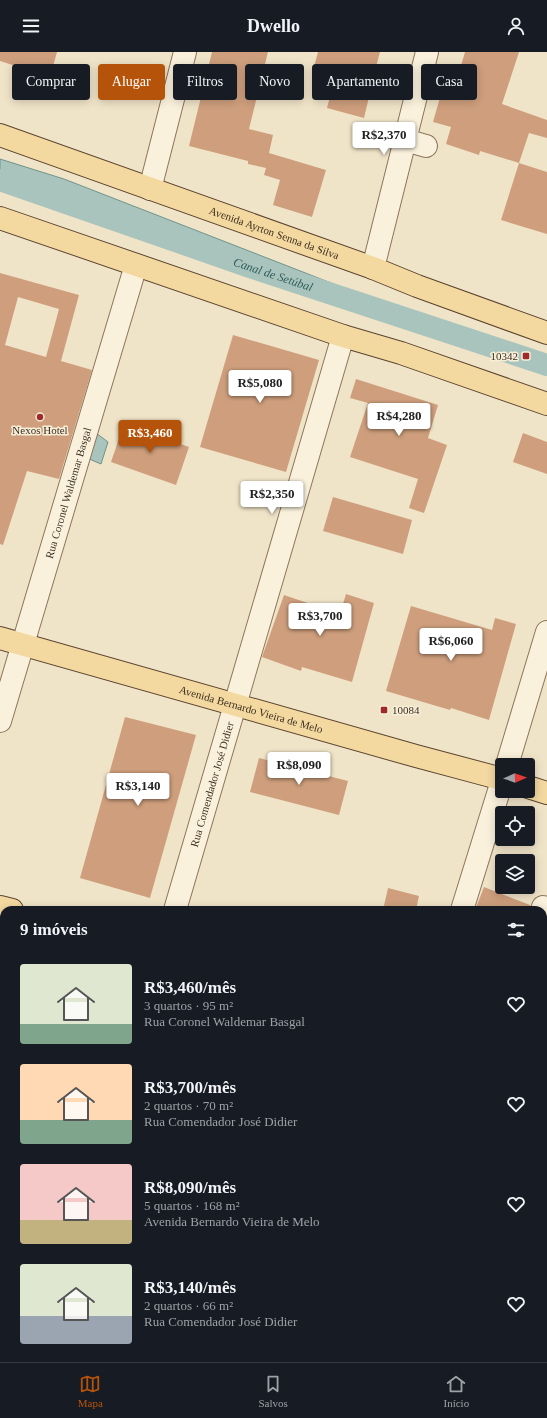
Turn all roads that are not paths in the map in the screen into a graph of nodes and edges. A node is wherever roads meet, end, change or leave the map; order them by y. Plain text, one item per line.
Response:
1 (185, 52) edge
2 (427, 52) edge
3 (0, 135) edge
4 (405, 140) junction
5 (426, 146) dead end
6 (150, 189) junction
7 (0, 218) edge
8 (136, 265) junction
9 (373, 268) junction
10 (547, 333) edge
11 (343, 336) junction
12 (547, 404) edge
13 (547, 632) edge
14 (0, 638) edge
15 (23, 644) junction
16 (234, 705) junction
17 (0, 721) edge
18 (509, 758) edge
19 (495, 778) edge
20 (535, 789) edge
21 (547, 793) edge
22 (496, 798) edge
23 (176, 906) edge
24 (463, 906) edge

1 - 6 street
2 - 4 street
3 - 6 main road, Avenida Ayrton Senna da Silva
4 - 5 street
4 - 9 street
6 - 9 main road, Avenida Ayrton Senna da Silva
7 - 8 main road
8 - 11 main road
8 - 15 street, Rua Coronel Waldemar Basgal
9 - 10 main road, Avenida Ayrton Senna da Silva
11 - 12 main road
11 - 16 street, Rua Comendador José Didier
13 - 18 street
14 - 15 main road, Avenida Bernardo Vieira de Melo
15 - 16 main road, Avenida Bernardo Vieira de Melo
15 - 17 street, Rua Coronel Waldemar Basgal
16 - 19 main road, Avenida Bernardo Vieira de Melo
16 - 23 street, Rua Comendador José Didier
20 - 21 main road
22 - 24 street

